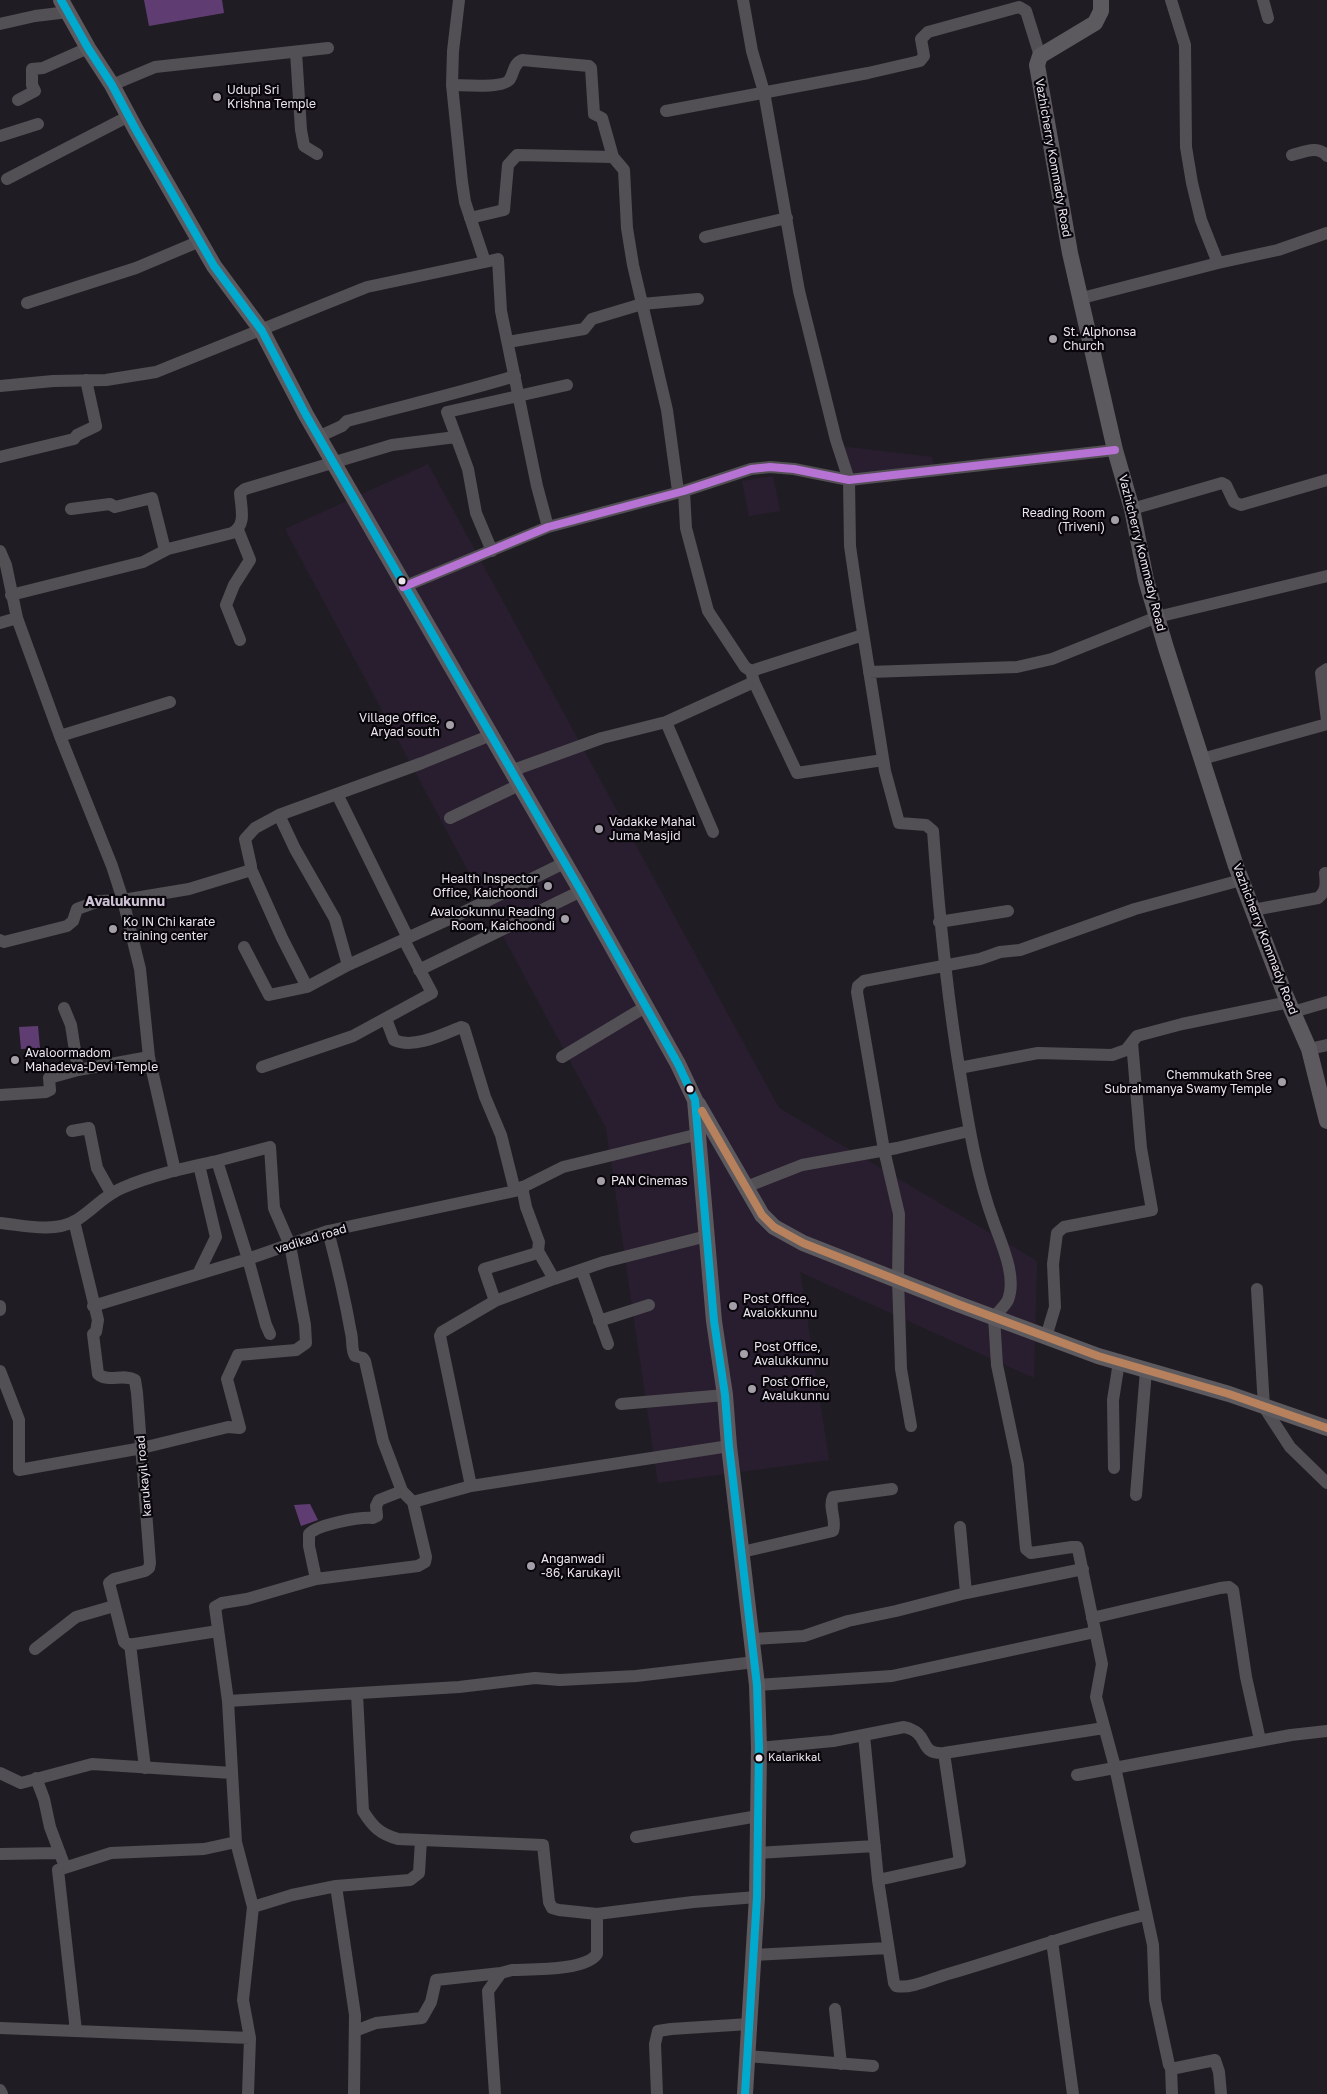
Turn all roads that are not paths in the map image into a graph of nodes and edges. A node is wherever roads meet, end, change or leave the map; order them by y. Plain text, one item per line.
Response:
1 (459, 0) edge
2 (743, 0) edge
3 (1101, 0) edge
4 (1171, 0) edge
5 (1263, 0) edge
6 (64, 6) edge
7 (1268, 18) dead end
8 (0, 24) edge
9 (88, 48) junction
10 (328, 48) dead end
11 (296, 52) junction
12 (1040, 56) junction
13 (112, 85) junction
14 (452, 86) junction
15 (764, 92) junction
16 (18, 100) dead end
17 (666, 111) dead end
18 (129, 116) junction
19 (38, 124) dead end
20 (0, 136) edge
21 (317, 154) dead end
22 (1292, 155) dead end
23 (1327, 156) edge
24 (613, 157) junction
25 (7, 179) dead end
26 (470, 218) junction
27 (787, 218) junction
28 (1327, 233) edge
29 (705, 237) dead end
30 (200, 241) junction
31 (486, 262) junction
32 (1218, 263) junction
33 (1082, 298) junction
34 (698, 299) dead end
35 (28, 303) dead end
36 (642, 304) junction
37 (262, 331) junction
38 (508, 342) junction
39 (515, 376) junction
40 (86, 380) junction
41 (567, 385) dead end
42 (0, 386) edge
43 (519, 394) junction
44 (318, 437) junction
45 (456, 437) junction
46 (1115, 450) junction
47 (0, 457) edge
48 (335, 463) junction
49 (849, 480) junction
50 (1327, 480) edge
51 (681, 491) junction
52 (72, 509) dead end
53 (1132, 509) junction
54 (548, 527) junction
55 (238, 530) junction
56 (165, 550) junction
57 (0, 551) edge
58 (492, 551) junction
59 (1327, 576) edge
60 (404, 587) junction
61 (11, 595) junction
62 (1157, 617) junction
63 (17, 618) junction
64 (0, 623) edge
65 (863, 635) junction
66 (240, 640) dead end
67 (1327, 670) edge
68 (869, 672) junction
69 (752, 676) junction
70 (170, 702) dead end
71 (666, 722) junction
72 (1327, 722) edge
73 (491, 735) junction
74 (60, 736) junction
75 (1202, 759) junction
76 (884, 760) junction
77 (515, 778) junction
78 (337, 794) junction
79 (279, 815) junction
80 (450, 818) dead end
81 (713, 832) dead end
82 (564, 863) junction
83 (251, 869) junction
84 (1325, 873) dead end
85 (1241, 880) junction
86 (581, 891) junction
87 (123, 900) junction
88 (1253, 910) junction
89 (1008, 911) dead end
90 (939, 922) junction
91 (406, 939) junction
92 (0, 940) edge
93 (244, 947) dead end
94 (348, 965) junction
95 (945, 967) junction
96 (420, 970) junction
97 (307, 987) junction
98 (1327, 1002) edge
99 (645, 1007) junction
100 (1291, 1007) junction
101 (64, 1008) dead end
102 (386, 1019) junction
103 (1132, 1042) junction
104 (1327, 1045) edge
105 (1309, 1049) junction
106 (149, 1057) junction
107 (562, 1057) dead end
108 (262, 1067) dead end
109 (959, 1068) junction
110 (78, 1070) junction
111 (1323, 1093) edge
112 (0, 1095) edge
113 (696, 1100) junction
114 (1327, 1121) edge
115 (72, 1131) dead end
116 (969, 1131) junction
117 (699, 1134) junction
118 (884, 1150) junction
119 (217, 1161) junction
120 (199, 1165) junction
121 (175, 1171) junction
122 (746, 1187) junction
123 (518, 1189) junction
124 (111, 1193) junction
125 (74, 1221) junction
126 (0, 1223) edge
127 (328, 1231) junction
128 (707, 1236) junction
129 (290, 1244) junction
130 (538, 1251) junction
131 (248, 1259) junction
132 (582, 1271) junction
133 (198, 1274) junction
134 (554, 1279) junction
135 (898, 1279) junction
136 (1257, 1289) dead end
137 (495, 1302) junction
138 (649, 1305) dead end
139 (0, 1306) edge
140 (94, 1306) junction
141 (0, 1310) edge
142 (994, 1317) junction
143 (600, 1321) junction
144 (270, 1334) dead end
145 (1046, 1337) junction
146 (608, 1344) dead end
147 (1118, 1362) junction
148 (1146, 1370) junction
149 (0, 1371) edge
150 (724, 1395) junction
151 (621, 1404) dead end
152 (1264, 1407) junction
153 (911, 1426) dead end
154 (1327, 1428) edge
155 (729, 1446) junction
156 (142, 1448) junction
157 (1114, 1468) dead end
158 (1327, 1482) edge
159 (471, 1486) junction
160 (892, 1489) dead end
161 (402, 1491) junction
162 (1136, 1496) dead end
163 (412, 1502) junction
164 (960, 1527) dead end
165 (742, 1552) junction
166 (1083, 1569) junction
167 (316, 1579) junction
168 (966, 1593) junction
169 (114, 1606) junction
170 (1092, 1618) junction
171 (218, 1631) junction
172 (1095, 1632) junction
173 (753, 1639) junction
174 (130, 1644) junction
175 (35, 1649) dead end
176 (755, 1662) junction
177 (758, 1685) junction
178 (356, 1694) junction
179 (228, 1701) junction
180 (1104, 1728) junction
181 (1327, 1731) edge
182 (864, 1735) junction
183 (1260, 1740) junction
184 (759, 1748) junction
185 (944, 1754) junction
186 (1115, 1767) junction
187 (145, 1768) junction
188 (0, 1773) edge
189 (232, 1773) junction
190 (1077, 1775) dead end
191 (36, 1778) junction
192 (758, 1816) junction
193 (636, 1837) dead end
194 (421, 1840) junction
195 (236, 1842) junction
196 (875, 1846) junction
197 (60, 1853) junction
198 (758, 1853) junction
199 (0, 1854) edge
200 (65, 1868) junction
201 (878, 1880) junction
202 (336, 1886) junction
203 (757, 1897) junction
204 (253, 1907) junction
205 (597, 1914) junction
206 (1146, 1915) junction
207 (1052, 1941) junction
208 (888, 1948) junction
209 (753, 1955) junction
210 (501, 1973) junction
211 (835, 2009) dead end
212 (749, 2024) junction
213 (0, 2028) edge
214 (76, 2031) junction
215 (355, 2031) junction
216 (250, 2038) junction
217 (747, 2056) junction
218 (841, 2064) junction
219 (872, 2066) dead end
220 (1171, 2067) junction
221 (0, 2090) edge
222 (2, 2094) edge
223 (248, 2094) edge
224 (354, 2094) edge
225 (495, 2094) edge
226 (657, 2094) edge
227 (745, 2094) edge
228 (1073, 2094) edge
229 (1172, 2094) edge
230 (1221, 2094) edge

1 - 14 street
2 - 15 street
3 - 12 main road
4 - 32 street
5 - 7 street
6 - 8 street
6 - 9 main road
9 - 13 main road
9 - 16 street
10 - 11 street
11 - 13 street
11 - 21 street
12 - 15 street
12 - 33 main road, Vazhicherry Kommady Road
13 - 18 main road
14 - 24 street
14 - 26 street
15 - 17 street
15 - 27 street
18 - 25 street
18 - 30 main road
19 - 20 street
22 - 23 street
24 - 26 street
24 - 36 street
26 - 31 street
27 - 29 street
27 - 49 street
28 - 32 street
30 - 35 street
30 - 37 main road
31 - 37 street
31 - 38 street
32 - 33 street
33 - 46 main road, Vazhicherry Kommady Road
34 - 36 street
36 - 38 street
36 - 51 street
37 - 40 street
37 - 44 main road
38 - 39 street
39 - 43 street
39 - 44 street
40 - 42 street
40 - 47 street
41 - 43 street
43 - 45 street
43 - 54 street
44 - 48 main road
45 - 48 street
45 - 58 street
46 - 49 street
46 - 53 main road, Vazhicherry Kommady Road
48 - 55 street
48 - 60 main road
49 - 51 street
49 - 65 street
50 - 53 street
51 - 54 street
51 - 69 street
52 - 56 street
53 - 62 main road, Vazhicherry Kommady Road
54 - 58 street
55 - 56 street
55 - 66 street
56 - 61 street
57 - 61 street
58 - 60 street
59 - 62 street
60 - 73 main road
61 - 63 street
62 - 68 street
62 - 75 main road, Vazhicherry Kommady Road
63 - 64 street
63 - 74 street
65 - 68 street
65 - 69 street
67 - 72 street
68 - 76 street
69 - 71 street
69 - 76 street
70 - 74 street
71 - 77 street
71 - 81 street
72 - 75 street
73 - 77 main road
73 - 78 street
74 - 87 street
75 - 85 main road, Vazhicherry Kommady Road
76 - 90 street
77 - 80 street
77 - 82 main road
78 - 79 street
78 - 91 street
79 - 83 street
79 - 94 street
82 - 86 main road
82 - 91 street
83 - 87 street
83 - 97 street
84 - 88 street
85 - 88 main road, Vazhicherry Kommady Road
85 - 95 street
86 - 96 street
86 - 99 main road
87 - 92 street
87 - 106 street
88 - 100 main road, Vazhicherry Kommady Road
89 - 90 street
90 - 95 street
91 - 94 street
91 - 96 street
93 - 97 street
94 - 97 street
95 - 109 street
95 - 118 street
96 - 102 street
98 - 100 street
99 - 107 street
99 - 113 main road
100 - 103 street
100 - 105 main road, Vazhicherry Kommady Road
101 - 110 street
102 - 108 street
102 - 123 street
103 - 109 street
103 - 145 street
104 - 105 street
105 - 111 main road, Vazhicherry Kommady Road
106 - 110 street
106 - 121 street
109 - 116 street
110 - 112 street
111 - 114 main road, Vazhicherry Kommady Road
113 - 117 main road
113 - 122 main road
115 - 124 street
116 - 118 street
116 - 142 street
117 - 123 street, vadikad road
117 - 128 main road
118 - 122 street
118 - 135 street
119 - 120 street
119 - 129 street
119 - 131 street
120 - 121 street
120 - 133 street
121 - 124 street
122 - 135 main road
123 - 127 street, vadikad road
123 - 130 street
124 - 125 street
125 - 126 street
125 - 140 street, karukayil road
127 - 129 street, vadikad road
127 - 161 street
128 - 132 street
128 - 150 main road
129 - 131 street, vadikad road
129 - 156 street
130 - 134 street
130 - 137 street
131 - 133 street, vadikad road
131 - 144 street
132 - 134 street
132 - 143 street
133 - 140 street, vadikad road
134 - 137 street
135 - 142 main road
135 - 153 street
136 - 152 street
137 - 159 street
138 - 143 street
139 - 141 street
140 - 156 street, karukayil road
142 - 145 main road
142 - 166 street
143 - 146 street
145 - 147 main road
147 - 148 main road
147 - 157 street
148 - 152 main road
148 - 162 street
149 - 156 street
150 - 151 street
150 - 155 main road
152 - 154 main road
152 - 158 street
155 - 159 street
155 - 165 main road
156 - 169 street, karukayil road
159 - 163 street
160 - 165 street
161 - 163 street
161 - 167 street
163 - 167 street
164 - 168 street
165 - 173 main road
166 - 168 street
166 - 170 street
167 - 171 street
168 - 173 street
169 - 174 street, karukayil road
169 - 175 street
170 - 172 street
170 - 183 street
171 - 174 street
171 - 179 street
172 - 177 street
172 - 180 street
173 - 176 main road
174 - 187 street
176 - 177 main road
176 - 178 street
177 - 184 main road
178 - 179 street
178 - 194 street
179 - 189 street
180 - 185 street
180 - 186 street
181 - 183 street
182 - 184 street
182 - 185 street
182 - 196 street
183 - 186 street
184 - 192 main road
185 - 201 street
186 - 190 street
186 - 206 street
187 - 189 street
187 - 191 street
188 - 191 street
189 - 195 street
191 - 197 street
192 - 193 street
192 - 198 main road
194 - 202 street
194 - 205 street
195 - 200 street
195 - 204 street
196 - 198 street
196 - 201 street
197 - 199 street
197 - 200 street
198 - 203 main road
200 - 214 street
201 - 208 street
202 - 204 street
202 - 215 street
203 - 205 street
203 - 209 main road
204 - 216 street
205 - 210 street
206 - 207 street
206 - 220 street
207 - 208 street
207 - 228 street
208 - 209 street
209 - 212 main road
210 - 215 street
210 - 225 street
211 - 218 street
212 - 217 main road
212 - 226 street
213 - 214 street
214 - 216 street
215 - 224 street
216 - 223 street
217 - 218 street
217 - 227 main road
218 - 219 street
220 - 229 street
220 - 230 street
221 - 222 street

